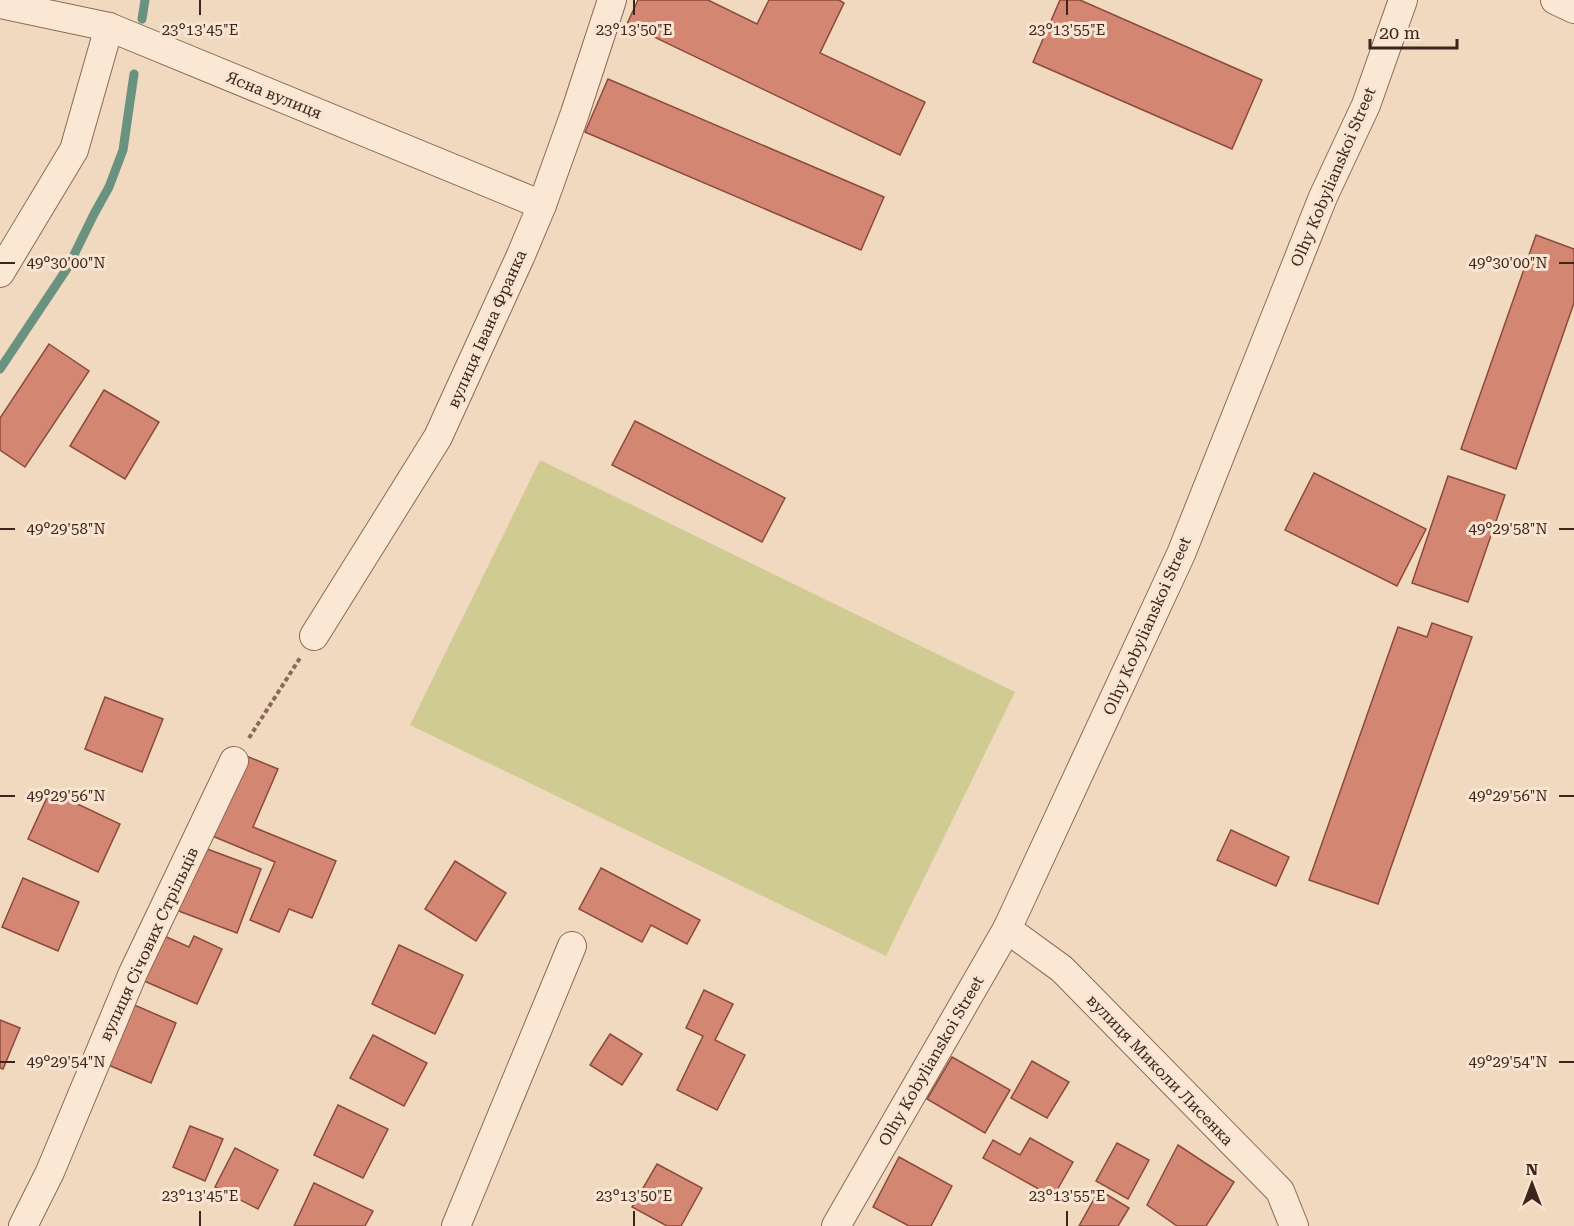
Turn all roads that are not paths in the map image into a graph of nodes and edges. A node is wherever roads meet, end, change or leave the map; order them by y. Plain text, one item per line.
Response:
1 (612, 0) edge
2 (1403, 0) edge
3 (1555, 0) edge
4 (0, 4) edge
5 (1574, 9) edge
6 (109, 27) junction
7 (542, 205) junction
8 (0, 273) edge
9 (314, 636) road end
10 (234, 761) road end
11 (1007, 929) junction
12 (572, 946) dead end
13 (23, 1226) edge
14 (456, 1226) edge
15 (836, 1226) edge
16 (1294, 1226) edge

1 - 7 street, вулиця Івана Франка
2 - 11 street, Olhy Kobylianskoi Street
3 - 5 street
4 - 6 street, Ясна вулиця
6 - 7 street, Ясна вулиця
6 - 8 street
7 - 9 street, вулиця Івана Франка
10 - 13 street, вулиця Січових Стрільців
11 - 15 street, Olhy Kobylianskoi Street
11 - 16 street, вулиця Миколи Лисенка
12 - 14 street

